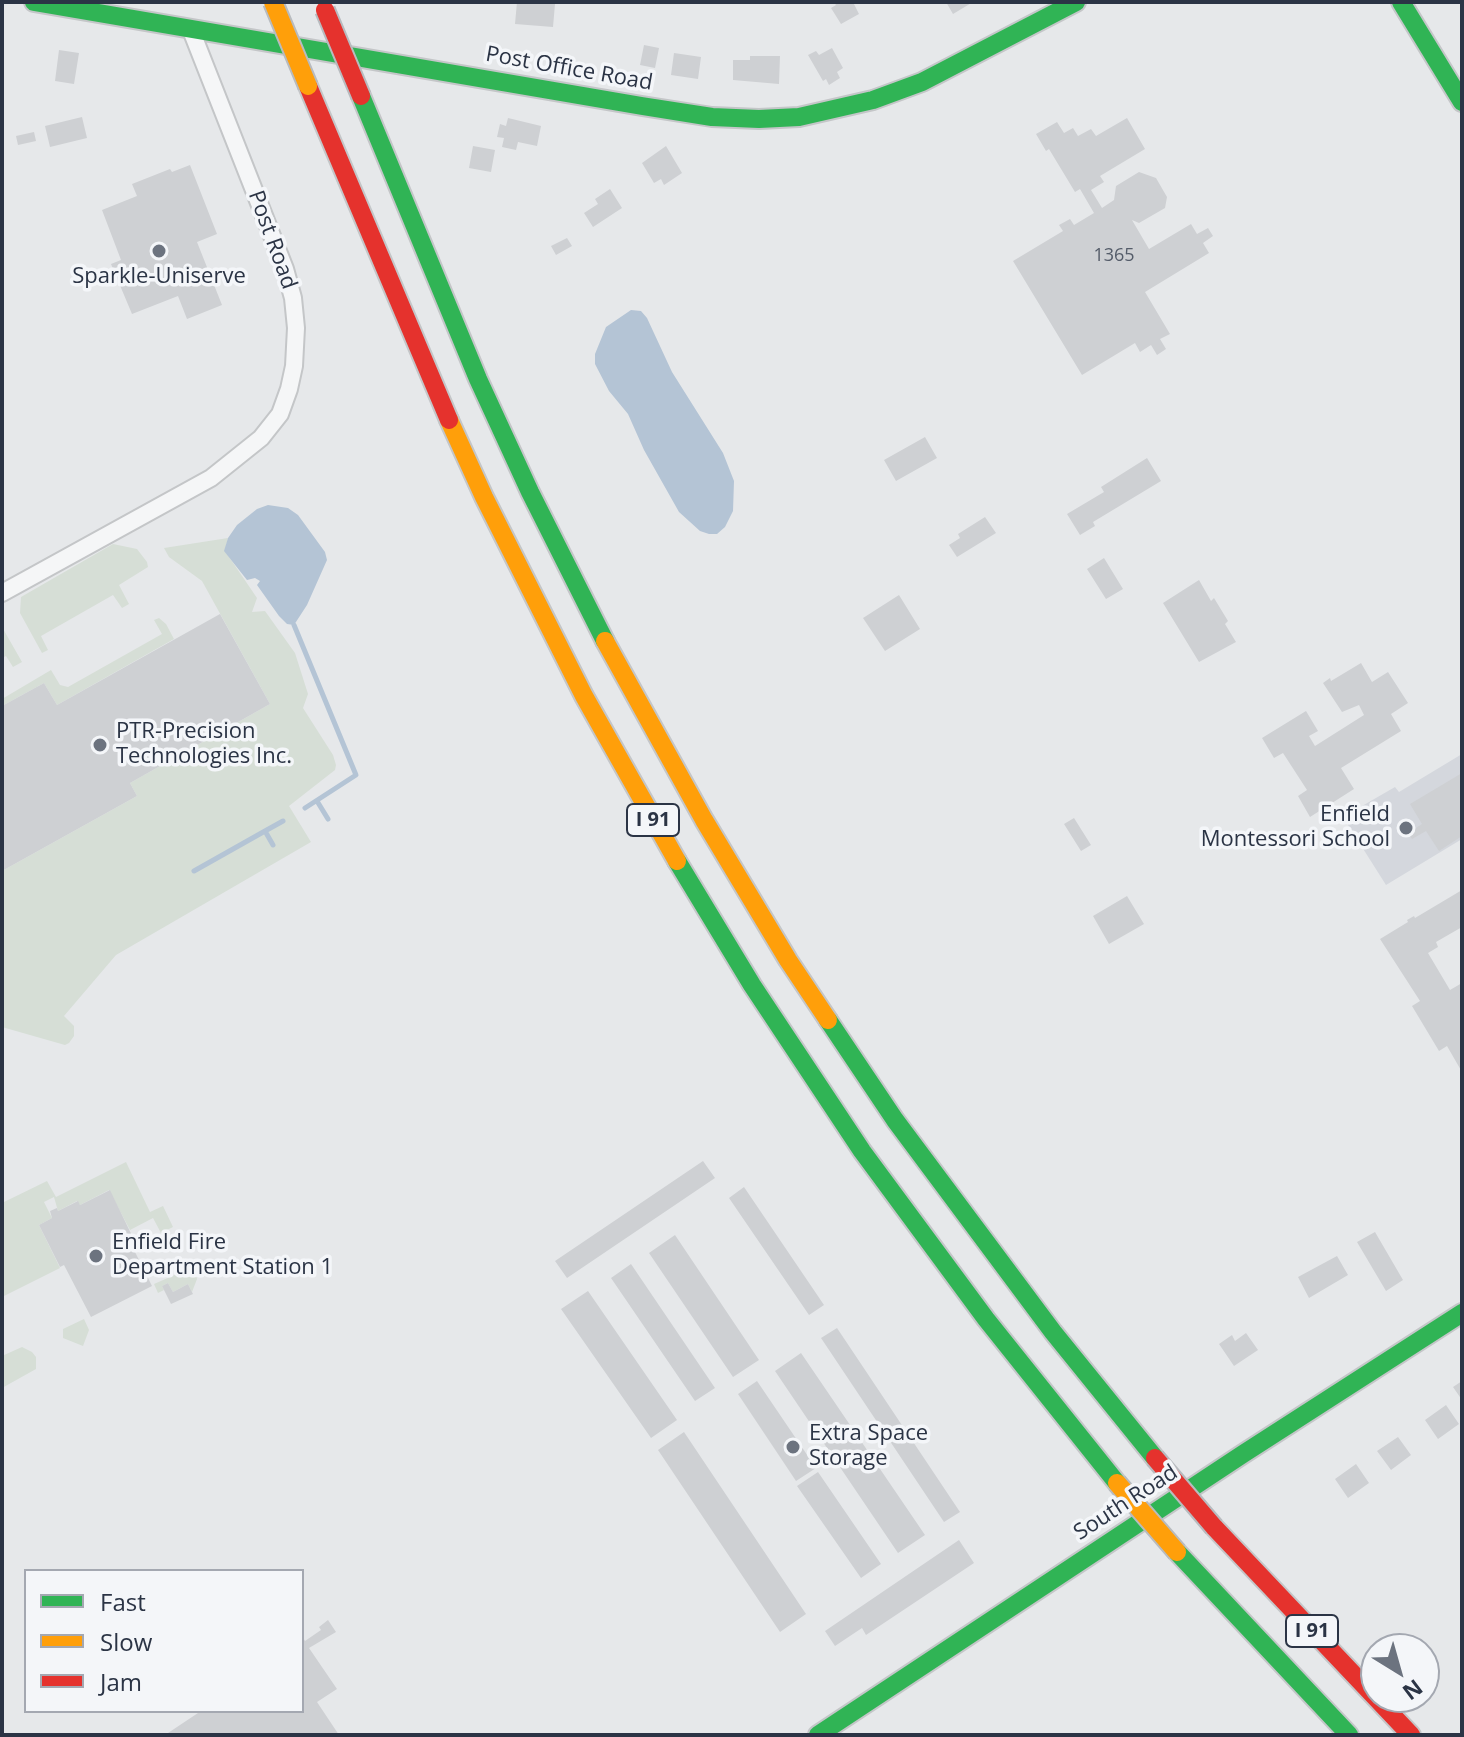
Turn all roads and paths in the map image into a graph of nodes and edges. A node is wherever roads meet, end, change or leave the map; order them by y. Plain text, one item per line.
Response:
1 (34, 2) edge
2 (273, 2) edge
3 (1076, 2) edge
4 (1401, 2) edge
5 (323, 6) edge
6 (191, 30) junction
7 (1462, 102) edge
8 (2, 593) edge
9 (1462, 1313) edge
10 (818, 1735) edge
11 (1349, 1735) edge
12 (1411, 1735) edge

1 - 6 main road, Post Office Road
2 - 11 main road, I 91, bridge
3 - 6 main road, Post Office Road
4 - 7 main road
5 - 12 main road, I 91, bridge
6 - 8 street, Post Road
9 - 10 main road, South Road

